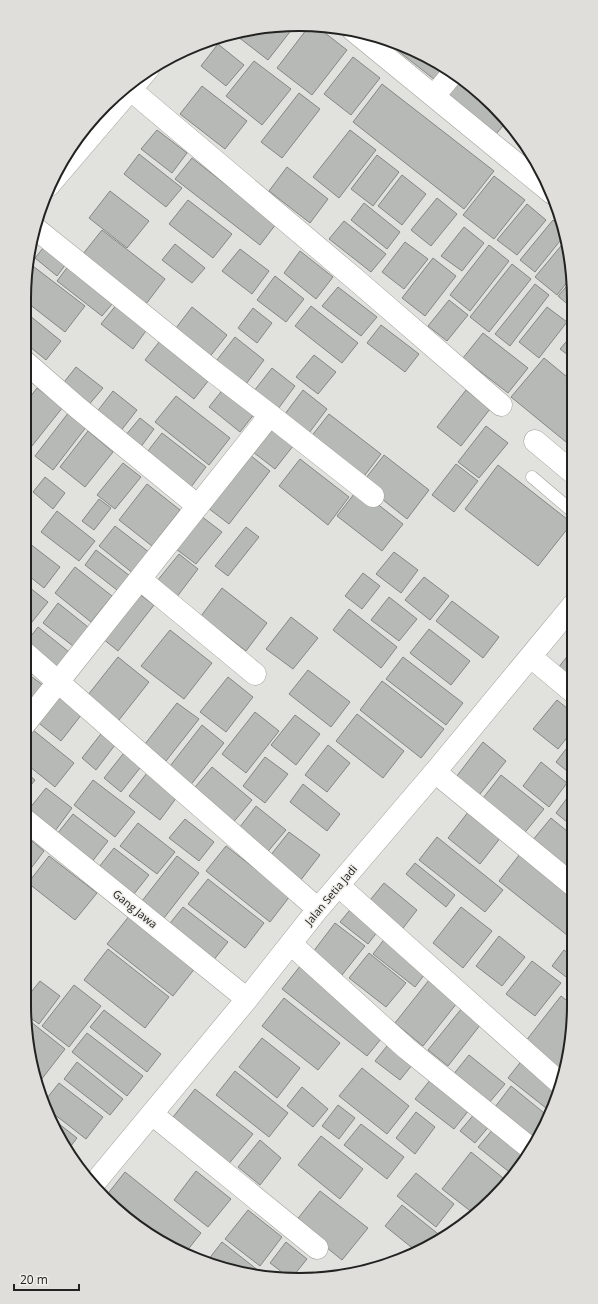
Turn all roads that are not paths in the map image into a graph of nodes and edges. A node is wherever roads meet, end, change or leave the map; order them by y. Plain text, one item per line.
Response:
1 (364, 39) edge
2 (450, 77) edge
3 (128, 93) edge
4 (434, 96) junction
5 (119, 100) edge
6 (525, 160) edge
7 (68, 163) edge
8 (535, 172) edge
9 (40, 232) edge
10 (31, 367) edge
11 (502, 405) dead end
12 (270, 415) junction
13 (535, 441) dead end
14 (567, 468) edge
15 (532, 477) dead end
16 (373, 496) dead end
17 (198, 506) junction
18 (567, 507) edge
19 (140, 579) junction
20 (567, 612) edge
21 (531, 657) junction
22 (31, 658) edge
23 (254, 674) dead end
24 (58, 682) junction
25 (567, 687) edge
26 (31, 715) edge
27 (435, 772) junction
28 (31, 825) edge
29 (567, 880) edge
30 (338, 886) junction
31 (318, 909) junction
32 (291, 944) junction
33 (247, 999) junction
34 (556, 1080) edge
35 (152, 1114) junction
36 (527, 1146) edge
37 (97, 1180) edge
38 (317, 1248) dead end

1 - 4 street
2 - 4 street
3 - 11 street
4 - 6 street
5 - 7 street
6 - 8 street
9 - 12 street
10 - 17 street
12 - 16 street
12 - 17 street
13 - 14 street
15 - 18 lane
17 - 19 street
19 - 23 street
19 - 24 street
20 - 21 street, Jalan Setia Jadi
21 - 25 street
21 - 27 street, Jalan Setia Jadi
22 - 24 street
24 - 26 street
24 - 31 street
27 - 29 street
27 - 30 street, Jalan Setia Jadi
28 - 33 street, Gang Jawa
30 - 31 street, Jalan Setia Jadi
30 - 34 street
31 - 32 street, Jalan Setia Jadi
32 - 33 street, Jalan Setia Jadi
32 - 36 street
33 - 35 street, Jalan Setia Jadi
35 - 37 street, Jalan Setia Jadi
35 - 38 street

